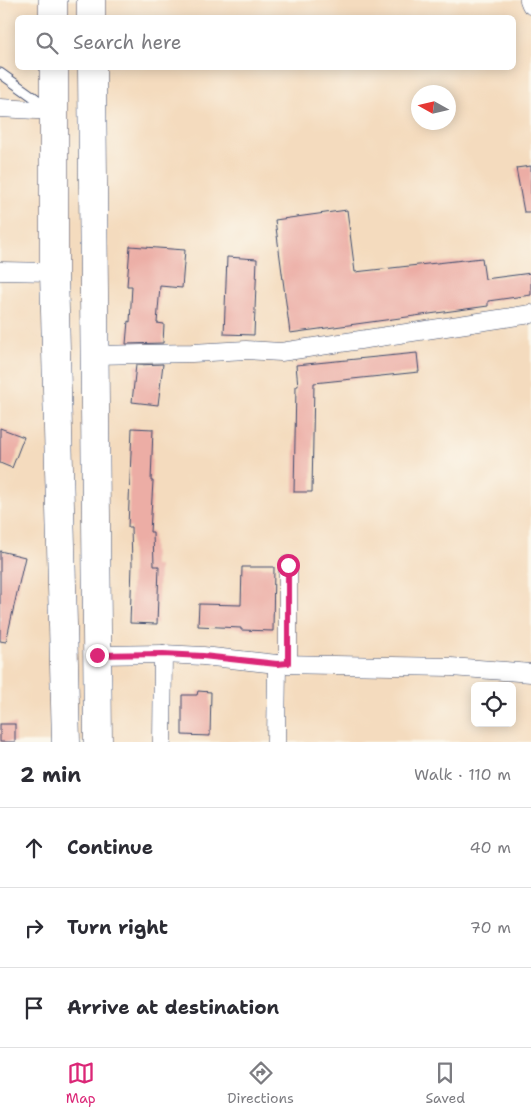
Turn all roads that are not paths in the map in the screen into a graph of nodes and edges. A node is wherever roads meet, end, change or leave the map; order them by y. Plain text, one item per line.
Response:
1 (54, 0) edge
2 (91, 0) edge
3 (530, 0) edge
4 (531, 5) edge
5 (54, 15) edge
6 (91, 15) edge
7 (54, 70) edge
8 (92, 70) edge
9 (0, 73) edge
10 (0, 108) edge
11 (54, 111) junction
12 (54, 176) junction
13 (92, 176) junction
14 (0, 271) edge
15 (54, 272) junction
16 (531, 314) edge
17 (95, 355) junction
18 (288, 565) dead end
19 (163, 654) junction
20 (97, 655) junction
21 (282, 663) junction
22 (531, 673) edge
23 (66, 742) edge
24 (98, 742) edge
25 (162, 742) edge
26 (276, 742) edge

1 - 5 highway
2 - 6 highway
3 - 4 street
7 - 11 highway
8 - 13 highway
9 - 11 lane
10 - 11 street
11 - 12 highway
12 - 13 highway
12 - 15 highway
13 - 17 highway
14 - 15 street
15 - 23 highway
16 - 17 street
17 - 20 highway
18 - 21 street
19 - 20 street
19 - 21 street
19 - 25 street
20 - 24 highway
21 - 22 street
21 - 26 street

